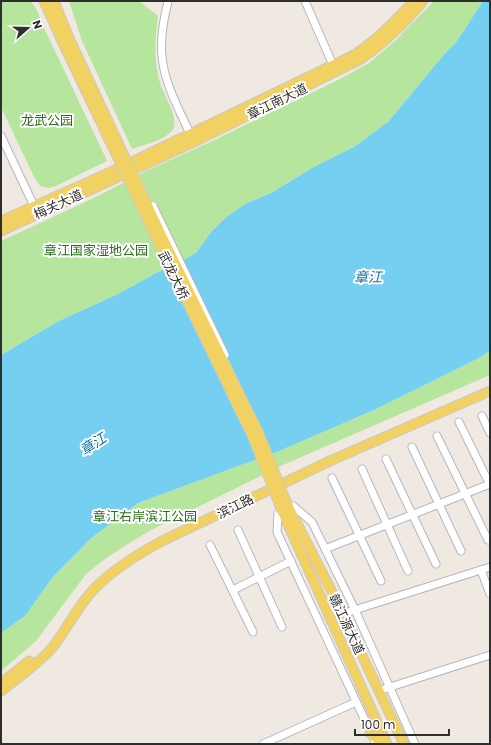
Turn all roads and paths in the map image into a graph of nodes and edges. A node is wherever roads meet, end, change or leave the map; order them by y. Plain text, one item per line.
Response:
1 (40, 1) edge
2 (44, 1) edge
3 (54, 1) edge
4 (58, 1) edge
5 (168, 1) edge
6 (305, 1) edge
7 (414, 1) edge
8 (423, 1) edge
9 (66, 40) junction
10 (333, 65) junction
11 (1, 136) edge
12 (192, 138) junction
13 (113, 175) junction
14 (34, 206) junction
15 (1, 221) edge
16 (1, 231) edge
17 (490, 384) edge
18 (490, 391) edge
19 (482, 416) dead end
20 (459, 422) dead end
21 (490, 433) edge
22 (437, 436) dead end
23 (412, 447) dead end
24 (386, 459) dead end
25 (362, 469) dead end
26 (332, 478) dead end
27 (490, 484) edge
28 (465, 494) junction
29 (439, 504) junction
30 (285, 509) junction
31 (413, 515) junction
32 (387, 525) junction
33 (238, 530) dead end
34 (360, 536) junction
35 (488, 540) dead end
36 (210, 545) dead end
37 (325, 549) junction
38 (461, 551) dead end
39 (290, 562) junction
40 (436, 564) dead end
41 (490, 567) edge
42 (481, 570) junction
43 (408, 571) dead end
44 (260, 577) junction
45 (381, 581) dead end
46 (233, 590) junction
47 (490, 594) edge
48 (355, 610) junction
49 (342, 614) junction
50 (282, 627) dead end
51 (253, 632) dead end
52 (490, 655) edge
53 (1, 683) edge
54 (390, 687) junction
55 (1, 691) edge
56 (378, 691) junction
57 (356, 702) junction
58 (370, 733) junction
59 (263, 744) edge
60 (376, 744) edge
61 (383, 744) edge
62 (387, 744) edge
63 (404, 744) edge
64 (416, 744) edge

1 - 9 street
2 - 9 main road
3 - 9 main road
4 - 9 street
5 - 12 street
6 - 10 street
7 - 10 main road, 章江南大道
8 - 12 main road, 章江南大道
9 - 30 main road, 武龙大桥, bridge
10 - 12 main road, 章江南大道
11 - 14 street
12 - 13 main road, 章江南大道
13 - 14 main road, 梅关大道
13 - 16 main road, 梅关大道
14 - 15 main road, 梅关大道
17 - 53 main road, 滨江路
18 - 55 main road, 滨江路
19 - 21 street
20 - 27 street
22 - 28 street
23 - 29 street
24 - 31 street
25 - 32 street
26 - 34 street
27 - 28 street
28 - 29 street
28 - 35 street
29 - 31 street
29 - 38 street
30 - 37 street
30 - 39 street
30 - 49 main road, 赣江源大道
30 - 62 main road, 赣江源大道
31 - 32 street
31 - 40 street
32 - 34 street
32 - 43 street
33 - 44 street
34 - 37 street
34 - 45 street
36 - 46 street
37 - 48 street
39 - 44 street
39 - 57 street
41 - 42 street
42 - 47 street
42 - 48 street
44 - 46 street
44 - 50 street
46 - 51 street
48 - 49 street
48 - 54 street
49 - 56 main road, 赣江源大道
52 - 54 street
54 - 56 street
54 - 64 street
56 - 63 main road, 赣江源大道
57 - 58 street
57 - 59 street
58 - 60 street
58 - 61 main road

